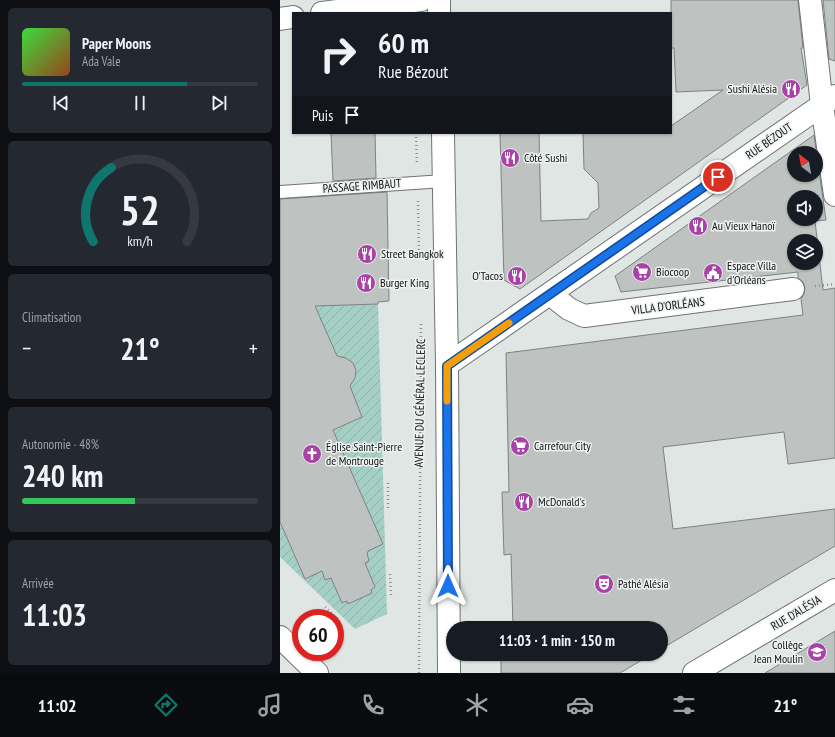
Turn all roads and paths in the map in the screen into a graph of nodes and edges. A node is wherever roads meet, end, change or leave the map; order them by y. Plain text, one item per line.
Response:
1 (421, 0) edge
2 (439, 0) edge
3 (810, 0) edge
4 (330, 12) edge
5 (439, 12) edge
6 (292, 17) edge
7 (280, 18) edge
8 (828, 100) edge
9 (416, 134) edge
10 (443, 134) edge
11 (832, 155) edge
12 (444, 181) junction
13 (418, 183) junction
14 (280, 192) edge
15 (835, 195) edge
16 (419, 261) dead end
17 (793, 289) dead end
18 (550, 294) junction
19 (420, 319) dead end
20 (447, 366) junction
21 (388, 483) dead end
22 (388, 508) dead end
23 (390, 574) dead end
24 (835, 590) edge
25 (391, 596) dead end
26 (280, 637) edge
27 (317, 673) edge
28 (419, 673) edge
29 (449, 673) edge
30 (694, 673) edge

1 - 4 street
2 - 5 street
3 - 8 street
6 - 7 street
8 - 11 street
8 - 18 street, RUE BÉZOUT
9 - 13 path
10 - 12 street
11 - 15 street
12 - 13 lane, PASSAGE RIMBAUT
12 - 20 street
13 - 14 lane, PASSAGE RIMBAUT
13 - 16 path
17 - 18 street, VILLA D'ORLÉANS
18 - 20 street, RUE BÉZOUT
19 - 28 path, AVENUE DU GÉNÉRAL LECLERC
20 - 29 street
21 - 22 path
23 - 25 path
24 - 30 street, RUE D'ALÉSIA
26 - 27 street

